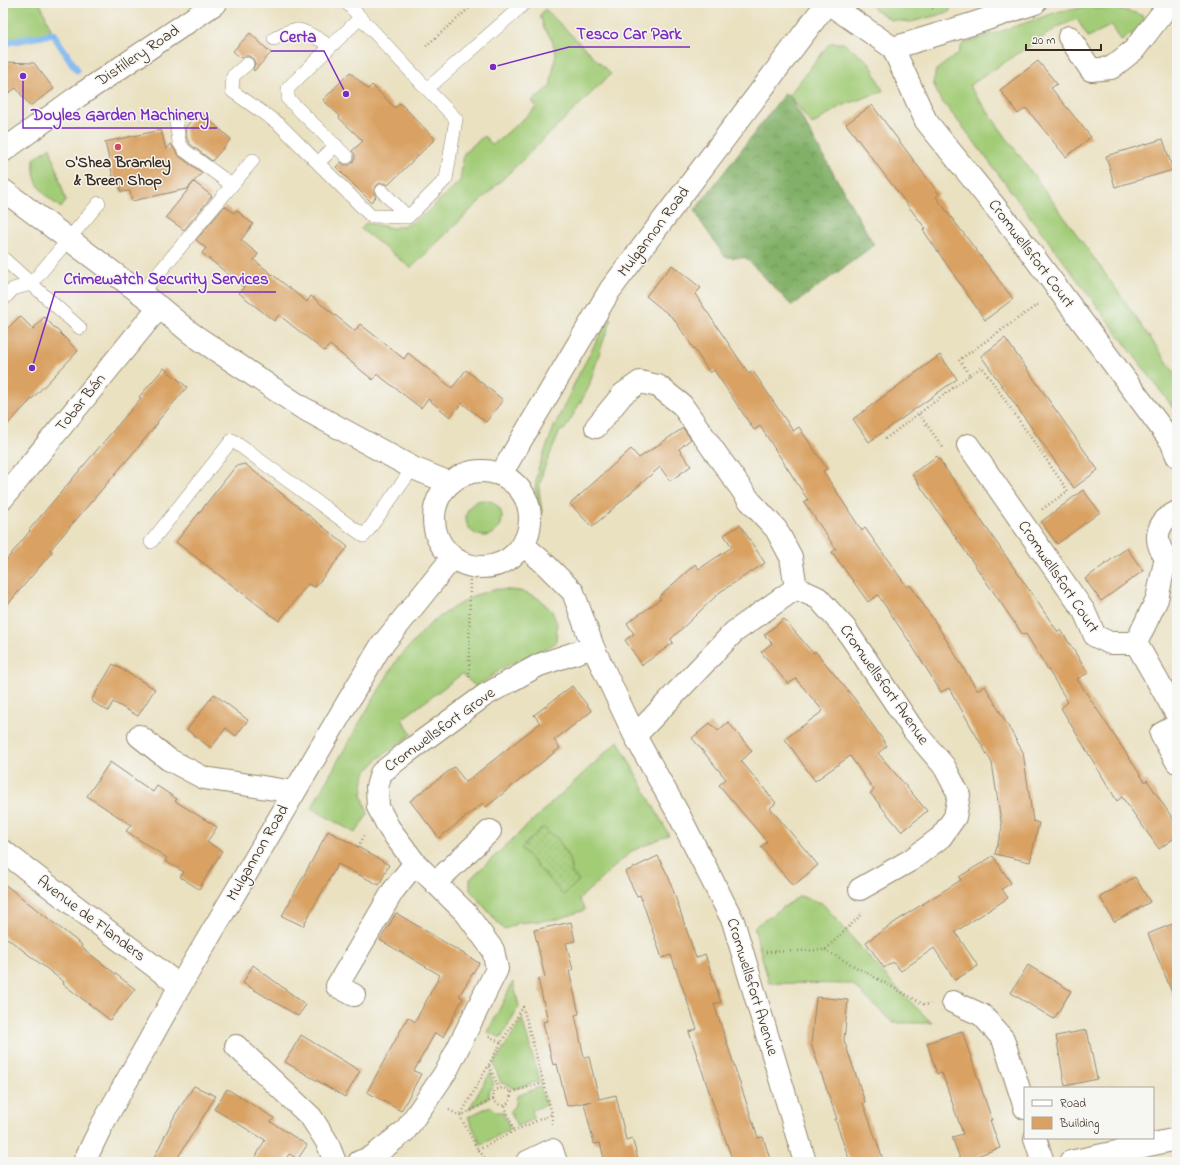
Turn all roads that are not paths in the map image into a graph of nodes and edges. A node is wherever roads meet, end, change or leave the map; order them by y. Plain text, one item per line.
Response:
1 (216, 3) edge
2 (347, 3) edge
3 (525, 3) edge
4 (827, 3) edge
5 (1035, 3) edge
6 (1170, 3) edge
7 (360, 18) junction
8 (1068, 37) dead end
9 (274, 39) dead end
10 (330, 46) junction
11 (894, 48) junction
12 (247, 64) dead end
13 (427, 89) junction
14 (176, 121) dead end
15 (336, 145) junction
16 (3, 151) edge
17 (347, 156) dead end
18 (253, 160) dead end
19 (318, 163) junction
20 (232, 185) junction
21 (3, 190) edge
22 (382, 191) dead end
23 (99, 203) dead end
24 (408, 217) junction
25 (68, 239) junction
26 (3, 258) edge
27 (31, 284) junction
28 (141, 294) junction
29 (3, 300) edge
30 (159, 307) junction
31 (80, 328) dead end
32 (596, 427) dead end
33 (968, 445) road end
34 (1177, 456) edge
35 (413, 468) junction
36 (501, 474) junction
37 (450, 483) junction
38 (3, 498) edge
39 (1177, 512) edge
40 (151, 542) dead end
41 (522, 544) junction
42 (1172, 560) edge
43 (462, 561) junction
44 (796, 588) junction
45 (1136, 642) junction
46 (593, 647) junction
47 (1177, 715) edge
48 (1177, 725) edge
49 (139, 736) dead end
50 (635, 736) junction
51 (1177, 762) edge
52 (294, 792) junction
53 (490, 831) dead end
54 (3, 851) edge
55 (415, 863) junction
56 (435, 883) junction
57 (860, 889) road end
58 (180, 986) junction
59 (354, 995) dead end
60 (953, 1002) road end
61 (236, 1046) dead end
62 (1024, 1105) edge
63 (1035, 1139) edge
64 (1177, 1139) edge
65 (554, 1156) edge
66 (84, 1162) edge
67 (335, 1162) edge
68 (360, 1162) edge
69 (527, 1162) edge
70 (805, 1162) edge
71 (1043, 1162) edge
72 (1070, 1162) edge

1 - 16 street, Distillery Road
2 - 7 lane
3 - 13 lane
4 - 11 street
4 - 36 street, Mulgannon Road
5 - 11 street
6 - 8 street
7 - 10 lane
7 - 13 lane
9 - 10 lane
10 - 15 lane
11 - 34 street, Cromwellsfort Court
12 - 19 lane
13 - 24 lane
14 - 20 lane
15 - 17 lane
15 - 19 lane
18 - 20 lane
19 - 24 lane
20 - 28 lane
21 - 25 street
22 - 24 lane
23 - 25 lane
25 - 27 lane
25 - 28 street
26 - 27 lane
27 - 29 lane
27 - 31 lane
28 - 30 street
30 - 35 street
30 - 38 street, Tobar Bán
32 - 44 street
33 - 45 street, Cromwellsfort Court
35 - 37 street
35 - 40 lane
36 - 37 street
36 - 41 street
37 - 43 street
39 - 42 street
41 - 43 street
41 - 46 street, Cromwellsfort Avenue
42 - 45 street
43 - 52 street, Mulgannon Road
44 - 50 street
44 - 57 street, Cromwellsfort Avenue
45 - 47 street
46 - 50 street, Cromwellsfort Avenue
46 - 55 street, Cromwellsfort Grove
48 - 51 street
49 - 52 street
50 - 70 street, Cromwellsfort Avenue
52 - 58 street, Mulgannon Road
53 - 56 street
54 - 58 street, Avenue de Flanders
55 - 56 street, Cromwellsfort Grove
55 - 59 street
56 - 68 street, Cromwellsfort Grove
58 - 66 street, Mulgannon Road
60 - 62 street
61 - 67 street
63 - 71 street
64 - 72 street
65 - 69 street

